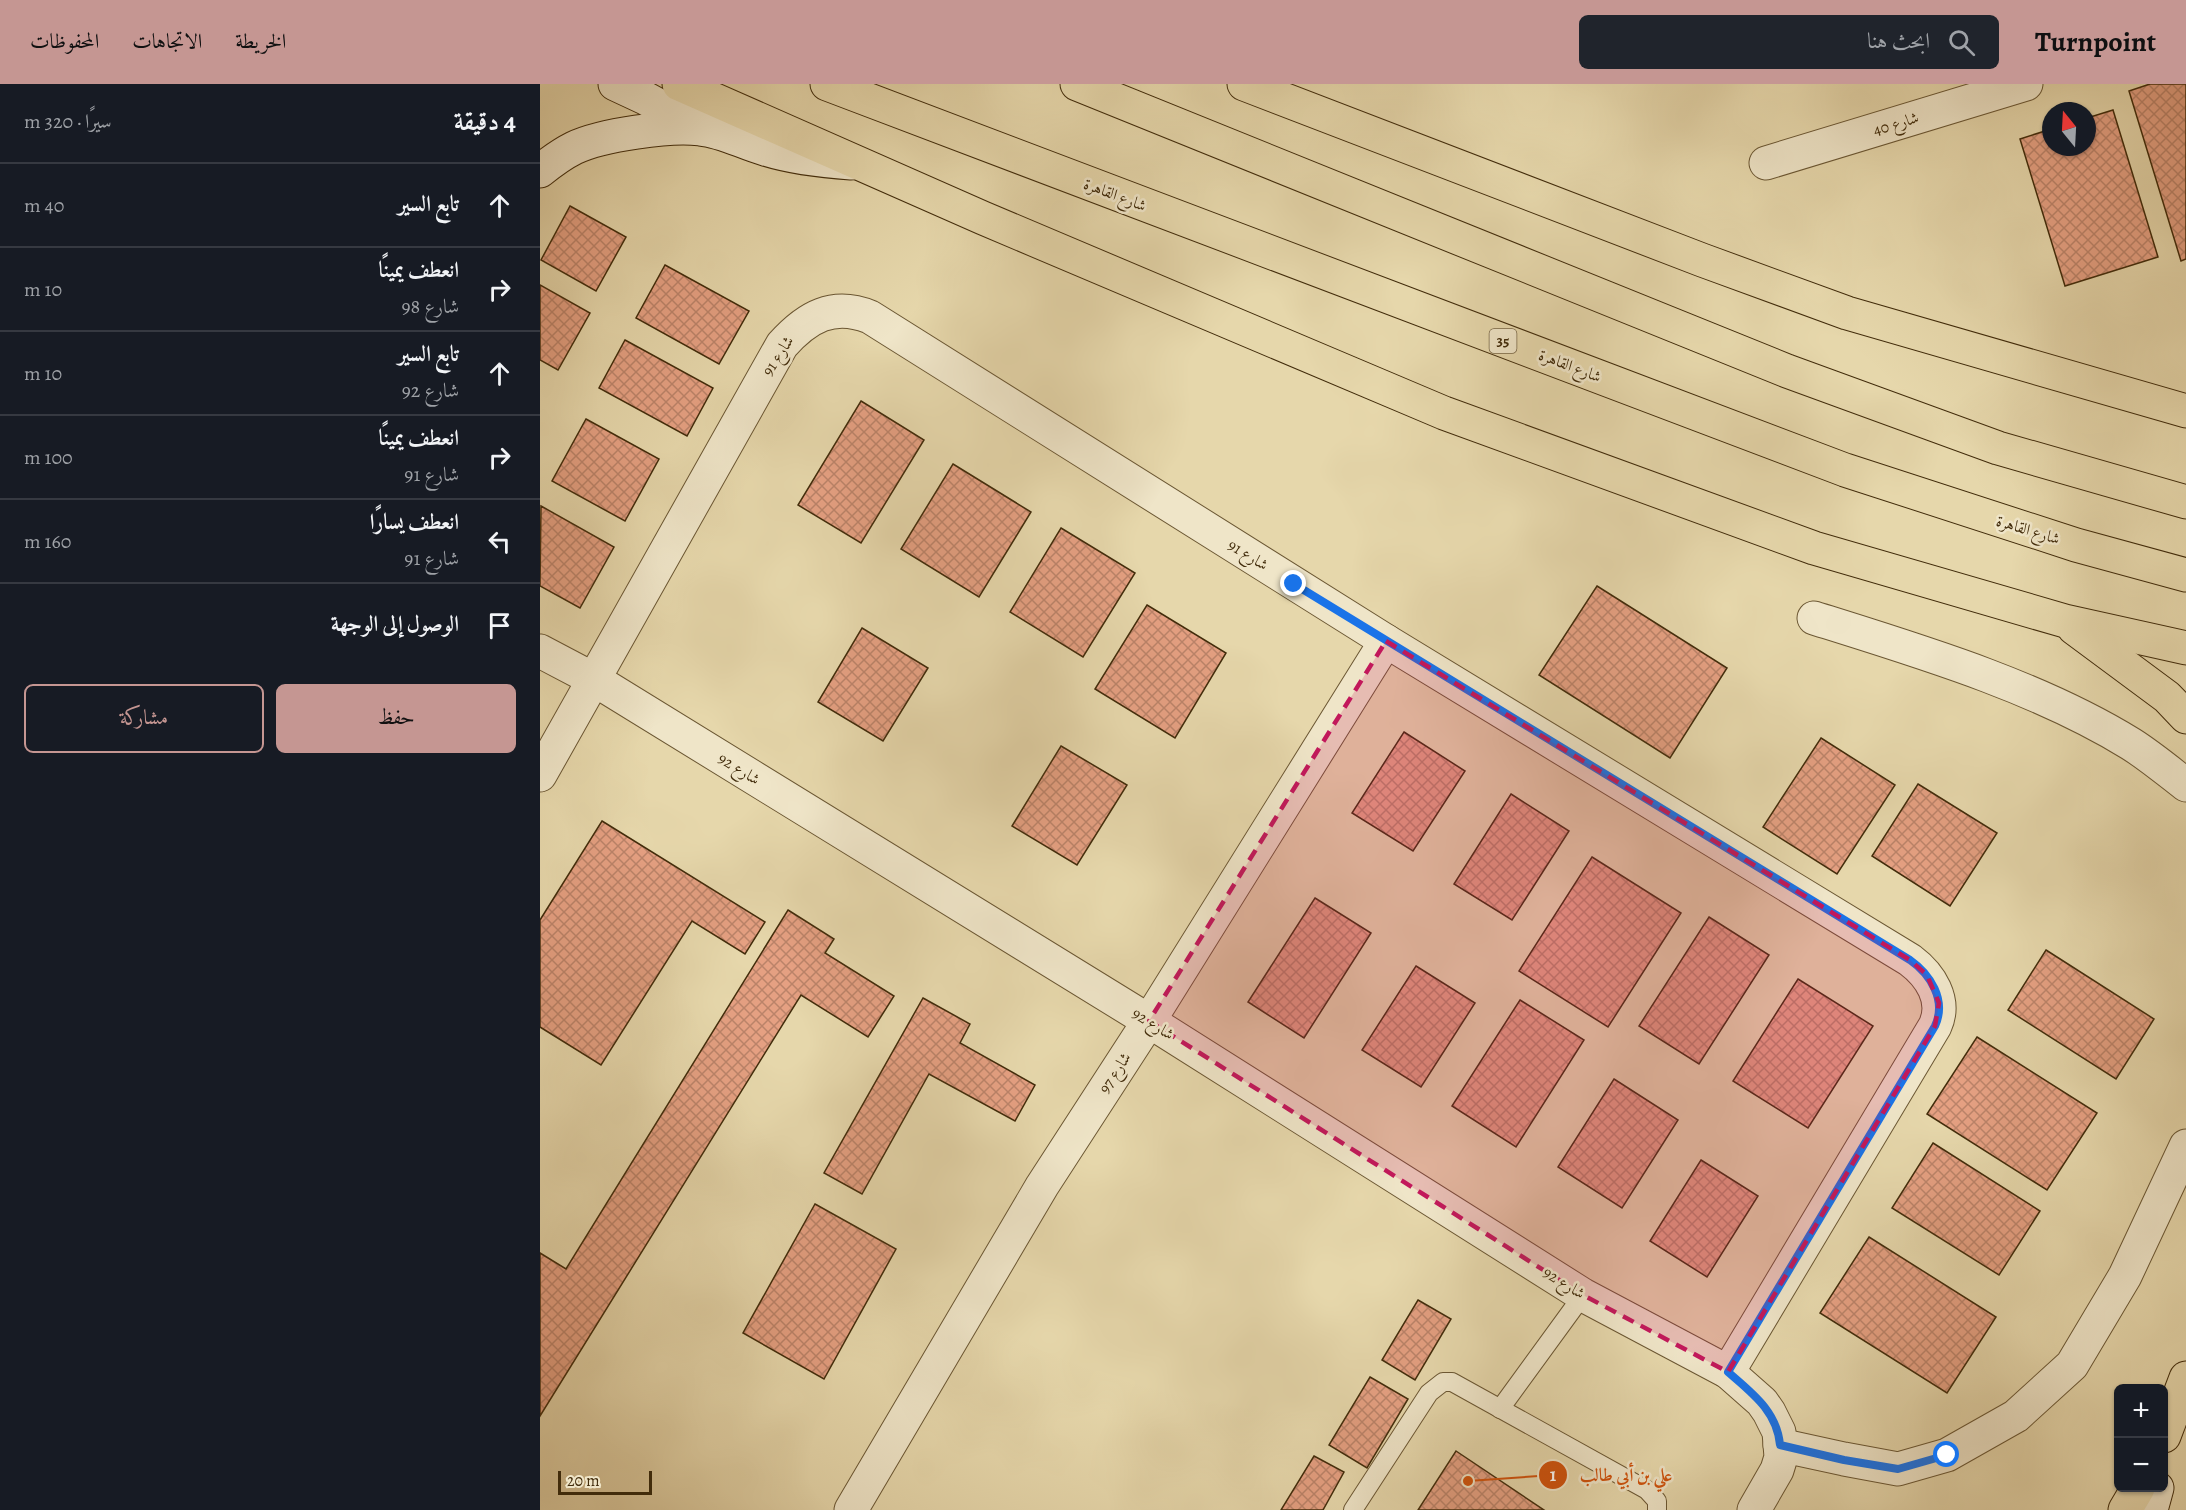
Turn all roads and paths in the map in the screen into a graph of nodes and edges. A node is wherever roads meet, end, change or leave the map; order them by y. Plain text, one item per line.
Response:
1 (615, 84) edge
2 (679, 84) edge
3 (827, 84) edge
4 (1077, 84) edge
5 (1244, 84) edge
6 (2026, 84) edge
7 (701, 129) junction
8 (856, 163) junction
9 (1766, 163) dead end
10 (540, 171) edge
11 (2186, 391) edge
12 (2147, 401) junction
13 (2186, 411) edge
14 (2186, 502) edge
15 (2186, 575) edge
16 (1814, 618) dead end
17 (2065, 621) junction
18 (1386, 641) junction
19 (2186, 648) edge
20 (540, 651) edge
21 (595, 680) junction
22 (2186, 717) edge
23 (540, 775) edge
24 (2186, 785) edge
25 (1149, 1021) junction
26 (2186, 1146) edge
27 (1583, 1295) junction
28 (1728, 1372) junction
29 (2186, 1378) edge
30 (1500, 1408) junction
31 (2168, 1423) edge
32 (1780, 1445) junction
33 (2136, 1492) edge
34 (2156, 1492) edge
35 (851, 1510) edge
36 (1353, 1510) edge
37 (1657, 1510) edge
38 (1754, 1510) edge
39 (2125, 1510) edge
40 (2151, 1510) edge

1 - 7 street
2 - 8 main road
3 - 15 main road, شارع القاهرة / 35
4 - 14 main road
5 - 12 main road
6 - 9 street, شارع 40
7 - 8 street
7 - 10 street
8 - 17 main road
11 - 12 main road
12 - 13 main road
16 - 24 street
17 - 19 main road
17 - 22 main road
18 - 21 street, شارع 91
18 - 25 street, شارع 97
18 - 28 street, شارع 91
20 - 21 street, شارع 92
21 - 23 street, شارع 91
21 - 25 street, شارع 92
25 - 27 street, شارع 92
25 - 35 street, شارع 97
26 - 32 street
27 - 28 street, شارع 92
27 - 30 lane
28 - 32 street, شارع 92
29 - 31 main road
30 - 36 lane
30 - 37 lane
32 - 38 street
33 - 39 main road
34 - 40 street

